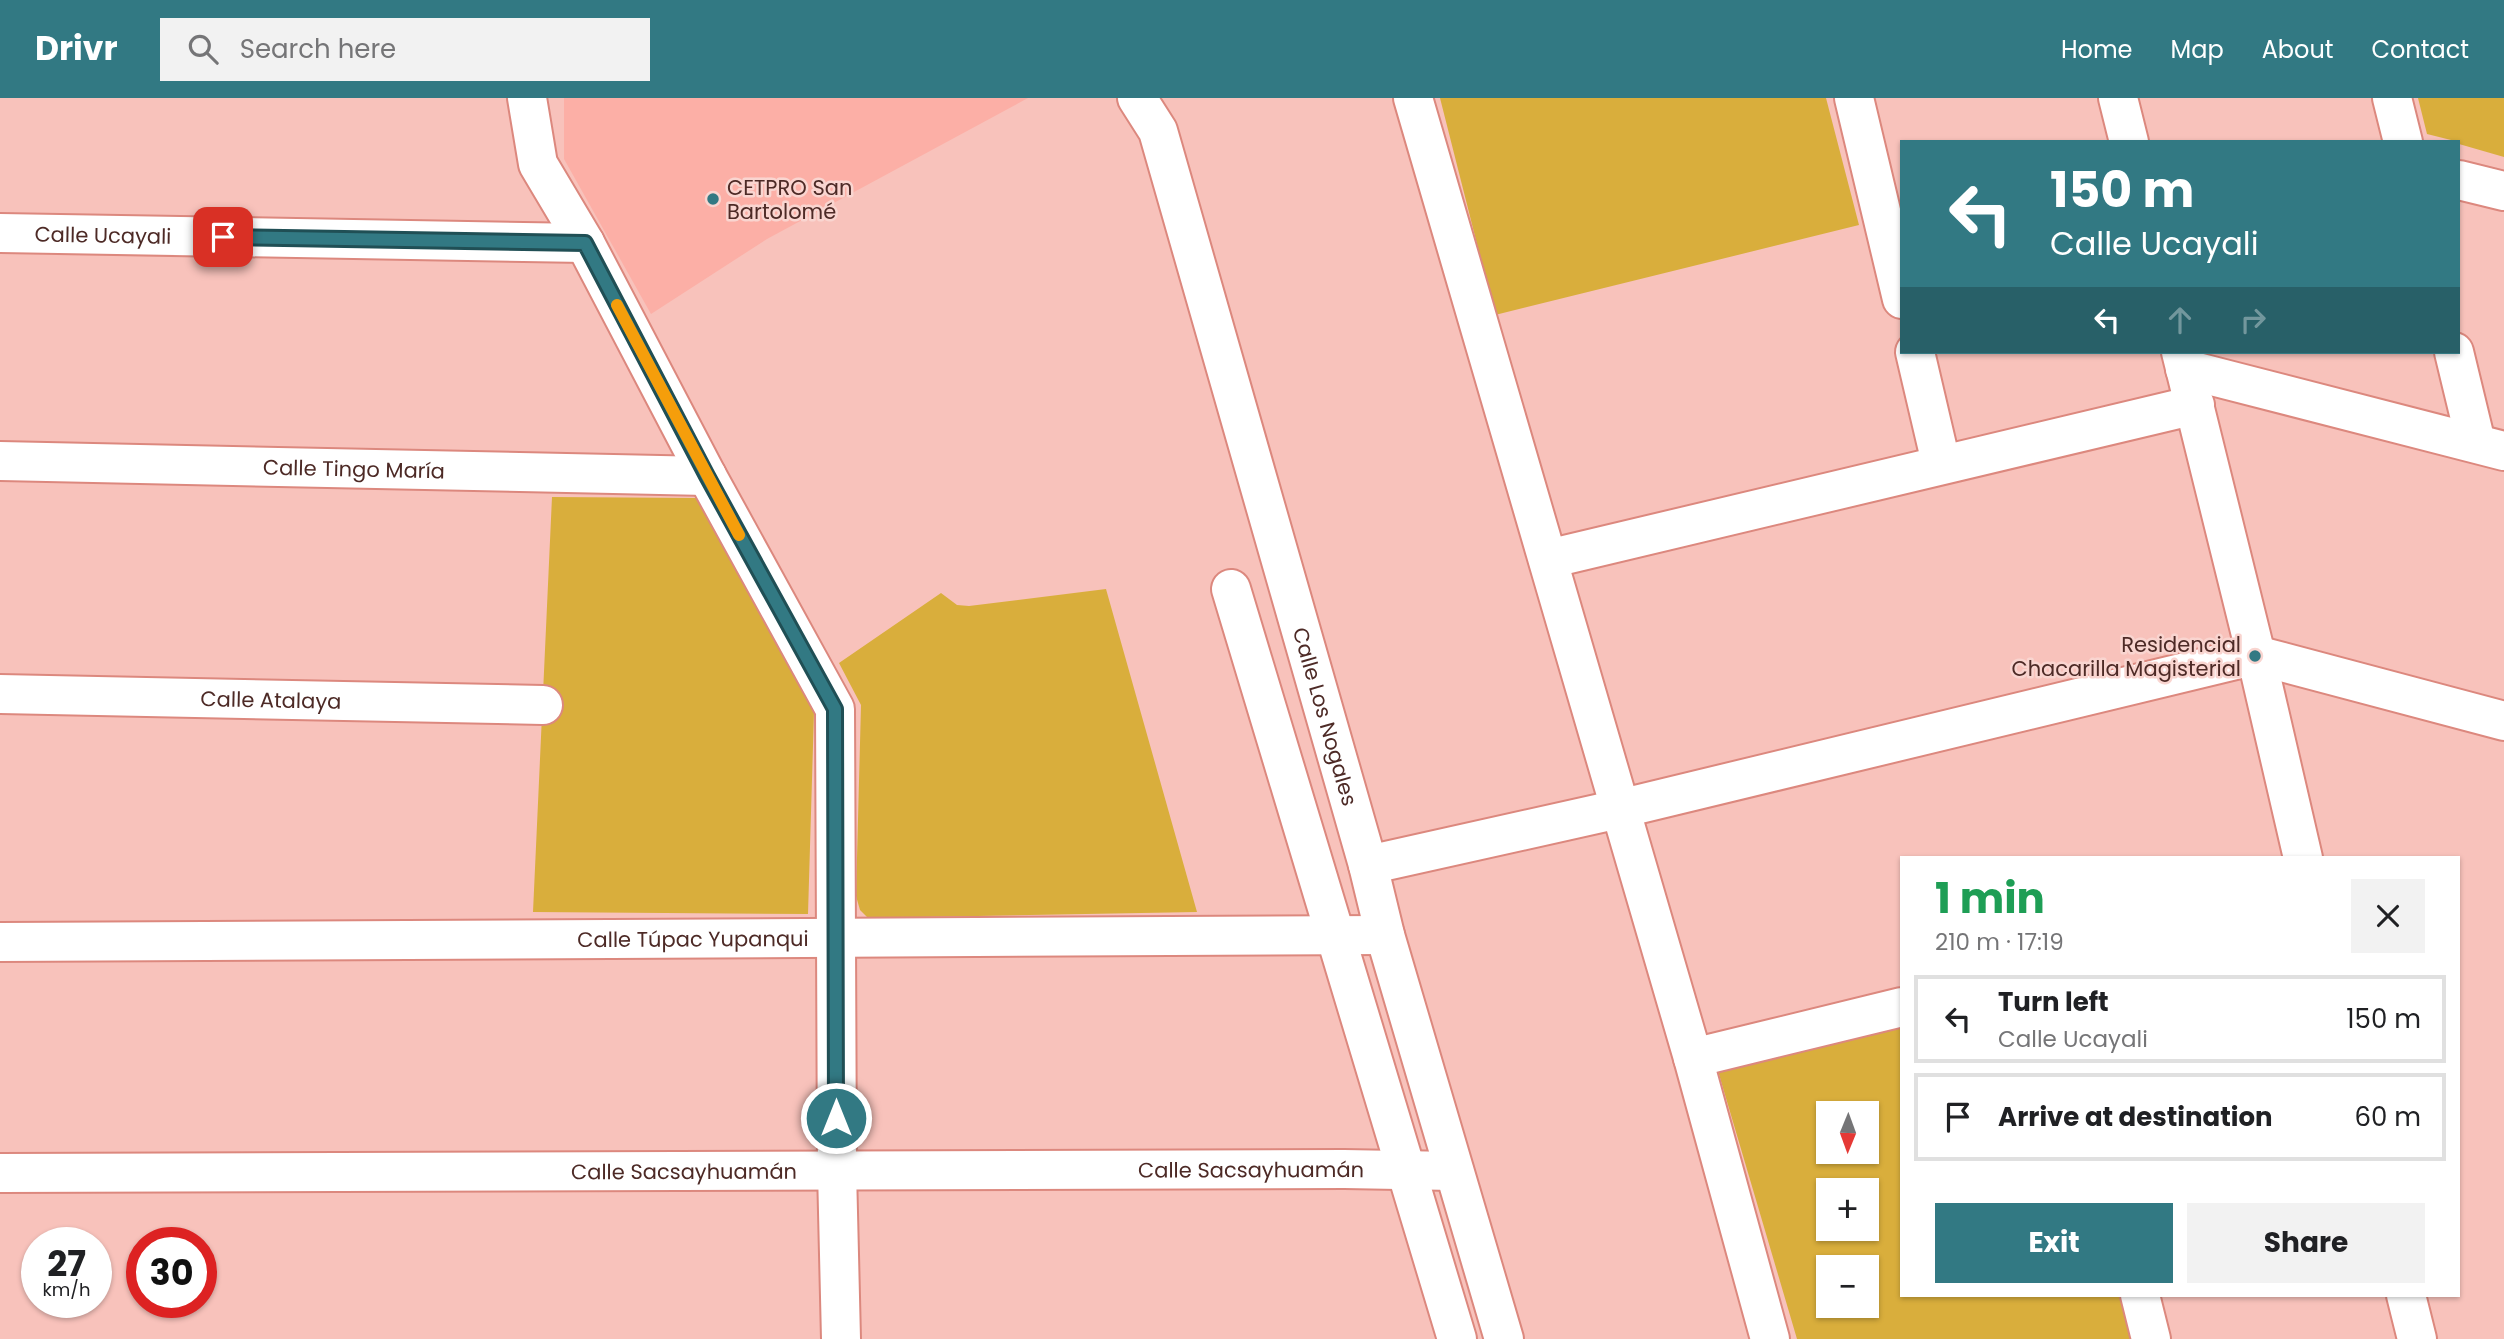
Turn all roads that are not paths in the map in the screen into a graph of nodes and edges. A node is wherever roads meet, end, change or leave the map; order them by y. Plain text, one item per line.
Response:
1 (527, 98) edge
2 (1137, 98) edge
3 (1413, 98) edge
4 (1854, 98) edge
5 (2118, 98) edge
6 (2392, 98) edge
7 (2128, 140) edge
8 (2402, 140) edge
9 (2460, 180) edge
10 (2504, 191) edge
11 (0, 233) edge
12 (585, 243) junction
13 (1900, 291) edge
14 (1915, 354) edge
15 (2455, 354) edge
16 (2187, 375) edge
17 (2490, 447) edge
18 (0, 461) edge
19 (1941, 463) junction
20 (707, 476) junction
21 (1548, 559) junction
22 (1231, 589) dead end
23 (2256, 655) junction
24 (0, 694) edge
25 (543, 705) dead end
26 (2504, 721) edge
27 (1619, 809) junction
28 (2303, 856) edge
29 (1368, 865) junction
30 (1385, 935) junction
31 (1335, 936) junction
32 (835, 937) junction
33 (0, 942) edge
34 (1900, 1007) edge
35 (1693, 1058) junction
36 (836, 1170) junction
37 (1406, 1171) junction
38 (1454, 1171) junction
39 (0, 1173) edge
40 (2140, 1297) edge
41 (2406, 1297) edge
42 (841, 1339) edge
43 (1457, 1339) edge
44 (1504, 1339) edge
45 (1770, 1339) edge
46 (2151, 1339) edge
47 (2417, 1339) edge

1 - 12 street
2 - 29 street, Calle Los Nogales
3 - 21 street
4 - 13 street
5 - 7 street
6 - 8 street
9 - 10 street
11 - 12 street, Calle Ucayali
12 - 20 street
14 - 19 street
15 - 17 street
16 - 17 street
16 - 19 street
16 - 23 street
18 - 20 street, Calle Tingo María
19 - 21 street
20 - 32 street
21 - 27 street
22 - 31 street
23 - 26 street
23 - 27 street
23 - 28 street
24 - 25 street, Calle Atalaya
27 - 29 street
27 - 35 street
29 - 30 street, Calle Los Nogales
30 - 31 street, Calle Túpac Yupanqui
30 - 38 street, Calle Los Nogales
31 - 32 street, Calle Túpac Yupanqui
31 - 37 street
32 - 33 street, Calle Túpac Yupanqui
32 - 36 street
34 - 35 street
35 - 45 street
36 - 37 street, Calle Sacsayhuamán
36 - 39 street, Calle Sacsayhuamán
36 - 42 street
37 - 38 street, Calle Sacsayhuamán
37 - 43 street
38 - 44 street, Calle Los Nogales
40 - 46 street
41 - 47 street

